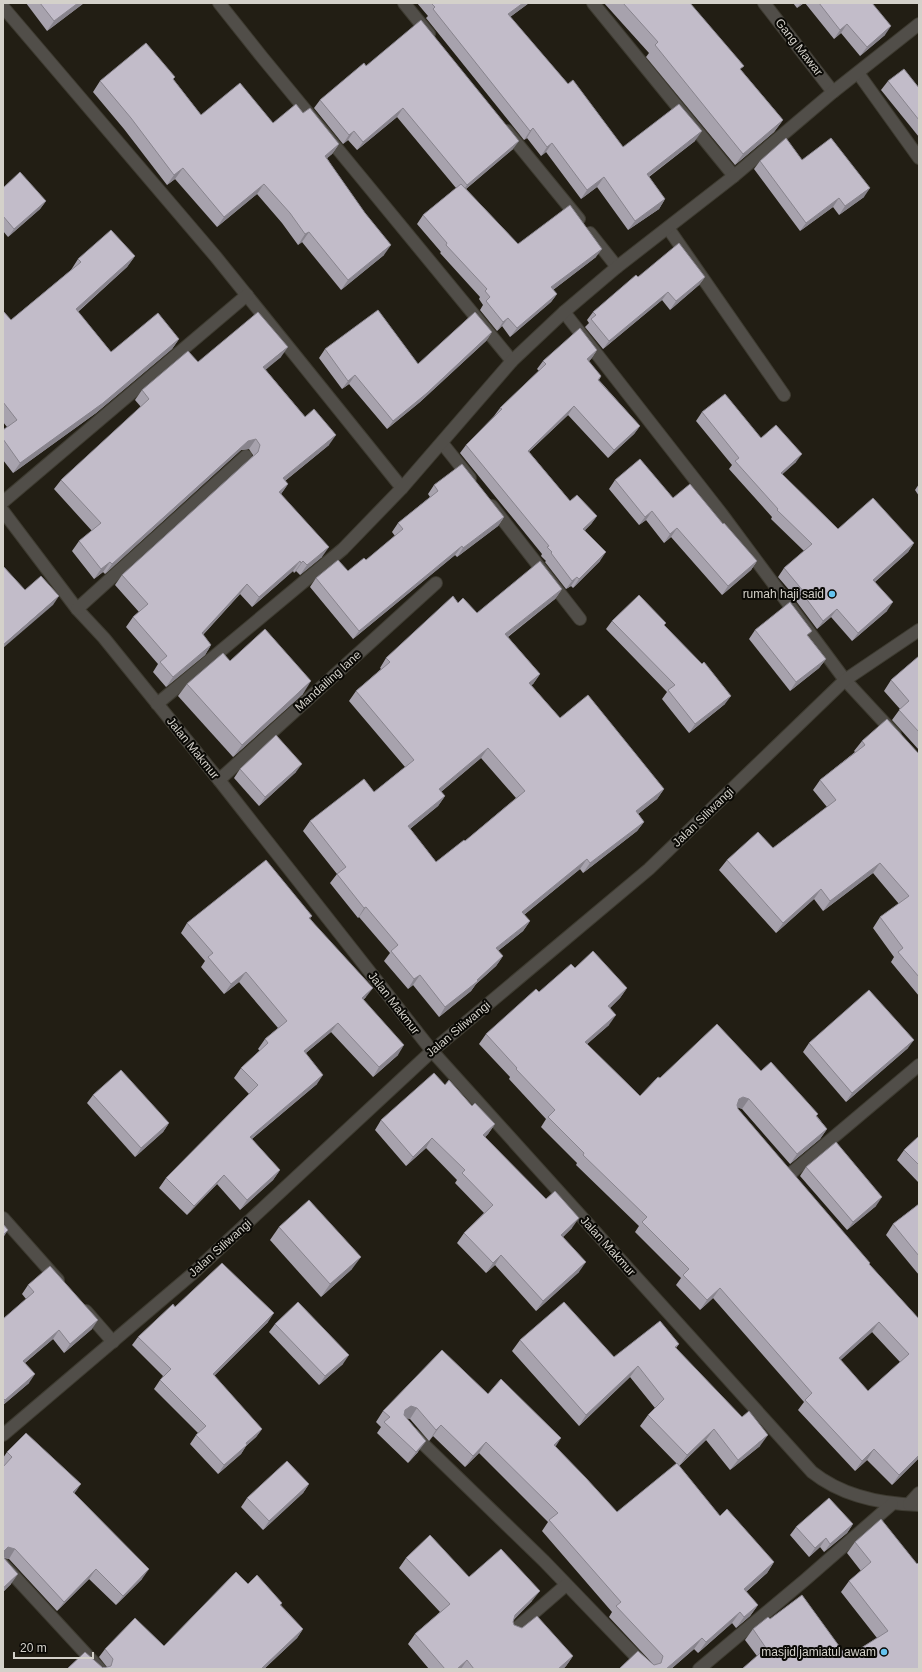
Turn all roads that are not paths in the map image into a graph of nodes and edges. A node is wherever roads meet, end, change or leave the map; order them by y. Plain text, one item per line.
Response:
1 (219, 3) edge
2 (404, 3) edge
3 (593, 3) edge
4 (764, 3) edge
5 (3, 7) edge
6 (919, 24) edge
7 (439, 46) edge
8 (858, 73) junction
9 (833, 92) junction
10 (498, 120) edge
11 (919, 158) edge
12 (734, 176) junction
13 (668, 228) junction
14 (617, 267) junction
15 (247, 295) junction
16 (564, 312) junction
17 (512, 361) junction
18 (784, 395) dead end
19 (442, 443) junction
20 (246, 456) edge
21 (475, 485) edge
22 (402, 488) junction
23 (485, 497) edge
24 (3, 502) edge
25 (3, 511) edge
26 (436, 583) dead end
27 (77, 609) junction
28 (580, 619) dead end
29 (919, 630) edge
30 (845, 680) junction
31 (157, 704) junction
32 (903, 744) edge
33 (219, 780) junction
34 (432, 1051) junction
35 (919, 1065) edge
36 (780, 1163) edge
37 (790, 1174) junction
38 (800, 1186) edge
39 (3, 1218) edge
40 (66, 1289) edge
41 (76, 1301) edge
42 (113, 1342) junction
43 (404, 1424) edge
44 (3, 1435) edge
45 (919, 1493) edge
46 (892, 1504) junction
47 (914, 1504) edge
48 (3, 1564) edge
49 (566, 1585) junction
50 (794, 1590) junction
51 (803, 1602) edge
52 (513, 1631) edge
53 (100, 1669) edge
54 (648, 1669) edge
55 (699, 1669) edge

1 - 17 street
2 - 7 street
3 - 12 street
4 - 9 street, Gang Mawar
5 - 15 street
6 - 8 street
8 - 9 street
8 - 11 street
9 - 12 street
10 - 14 street
12 - 13 street
13 - 14 street
13 - 18 street
14 - 16 street
15 - 22 street
15 - 24 street
16 - 17 street
16 - 30 street
17 - 19 street
19 - 21 street
19 - 22 street
20 - 27 street
22 - 31 street
23 - 28 street
25 - 27 street, Jalan Makmur
26 - 33 street, Mandailing lane
27 - 31 street, Jalan Makmur
29 - 30 street, Jalan Siliwangi
30 - 32 street
30 - 34 street, Jalan Siliwangi
31 - 33 street, Jalan Makmur
33 - 34 street, Jalan Makmur
34 - 42 street, Jalan Siliwangi
34 - 46 street, Jalan Makmur
35 - 37 street
36 - 37 street
37 - 38 street
39 - 40 street
41 - 42 street
42 - 44 street, Jalan Siliwangi
43 - 49 street
45 - 47 street
46 - 47 street, Jalan Makmur
46 - 50 street
48 - 53 street
49 - 52 street
49 - 54 street
50 - 51 street
50 - 55 street

